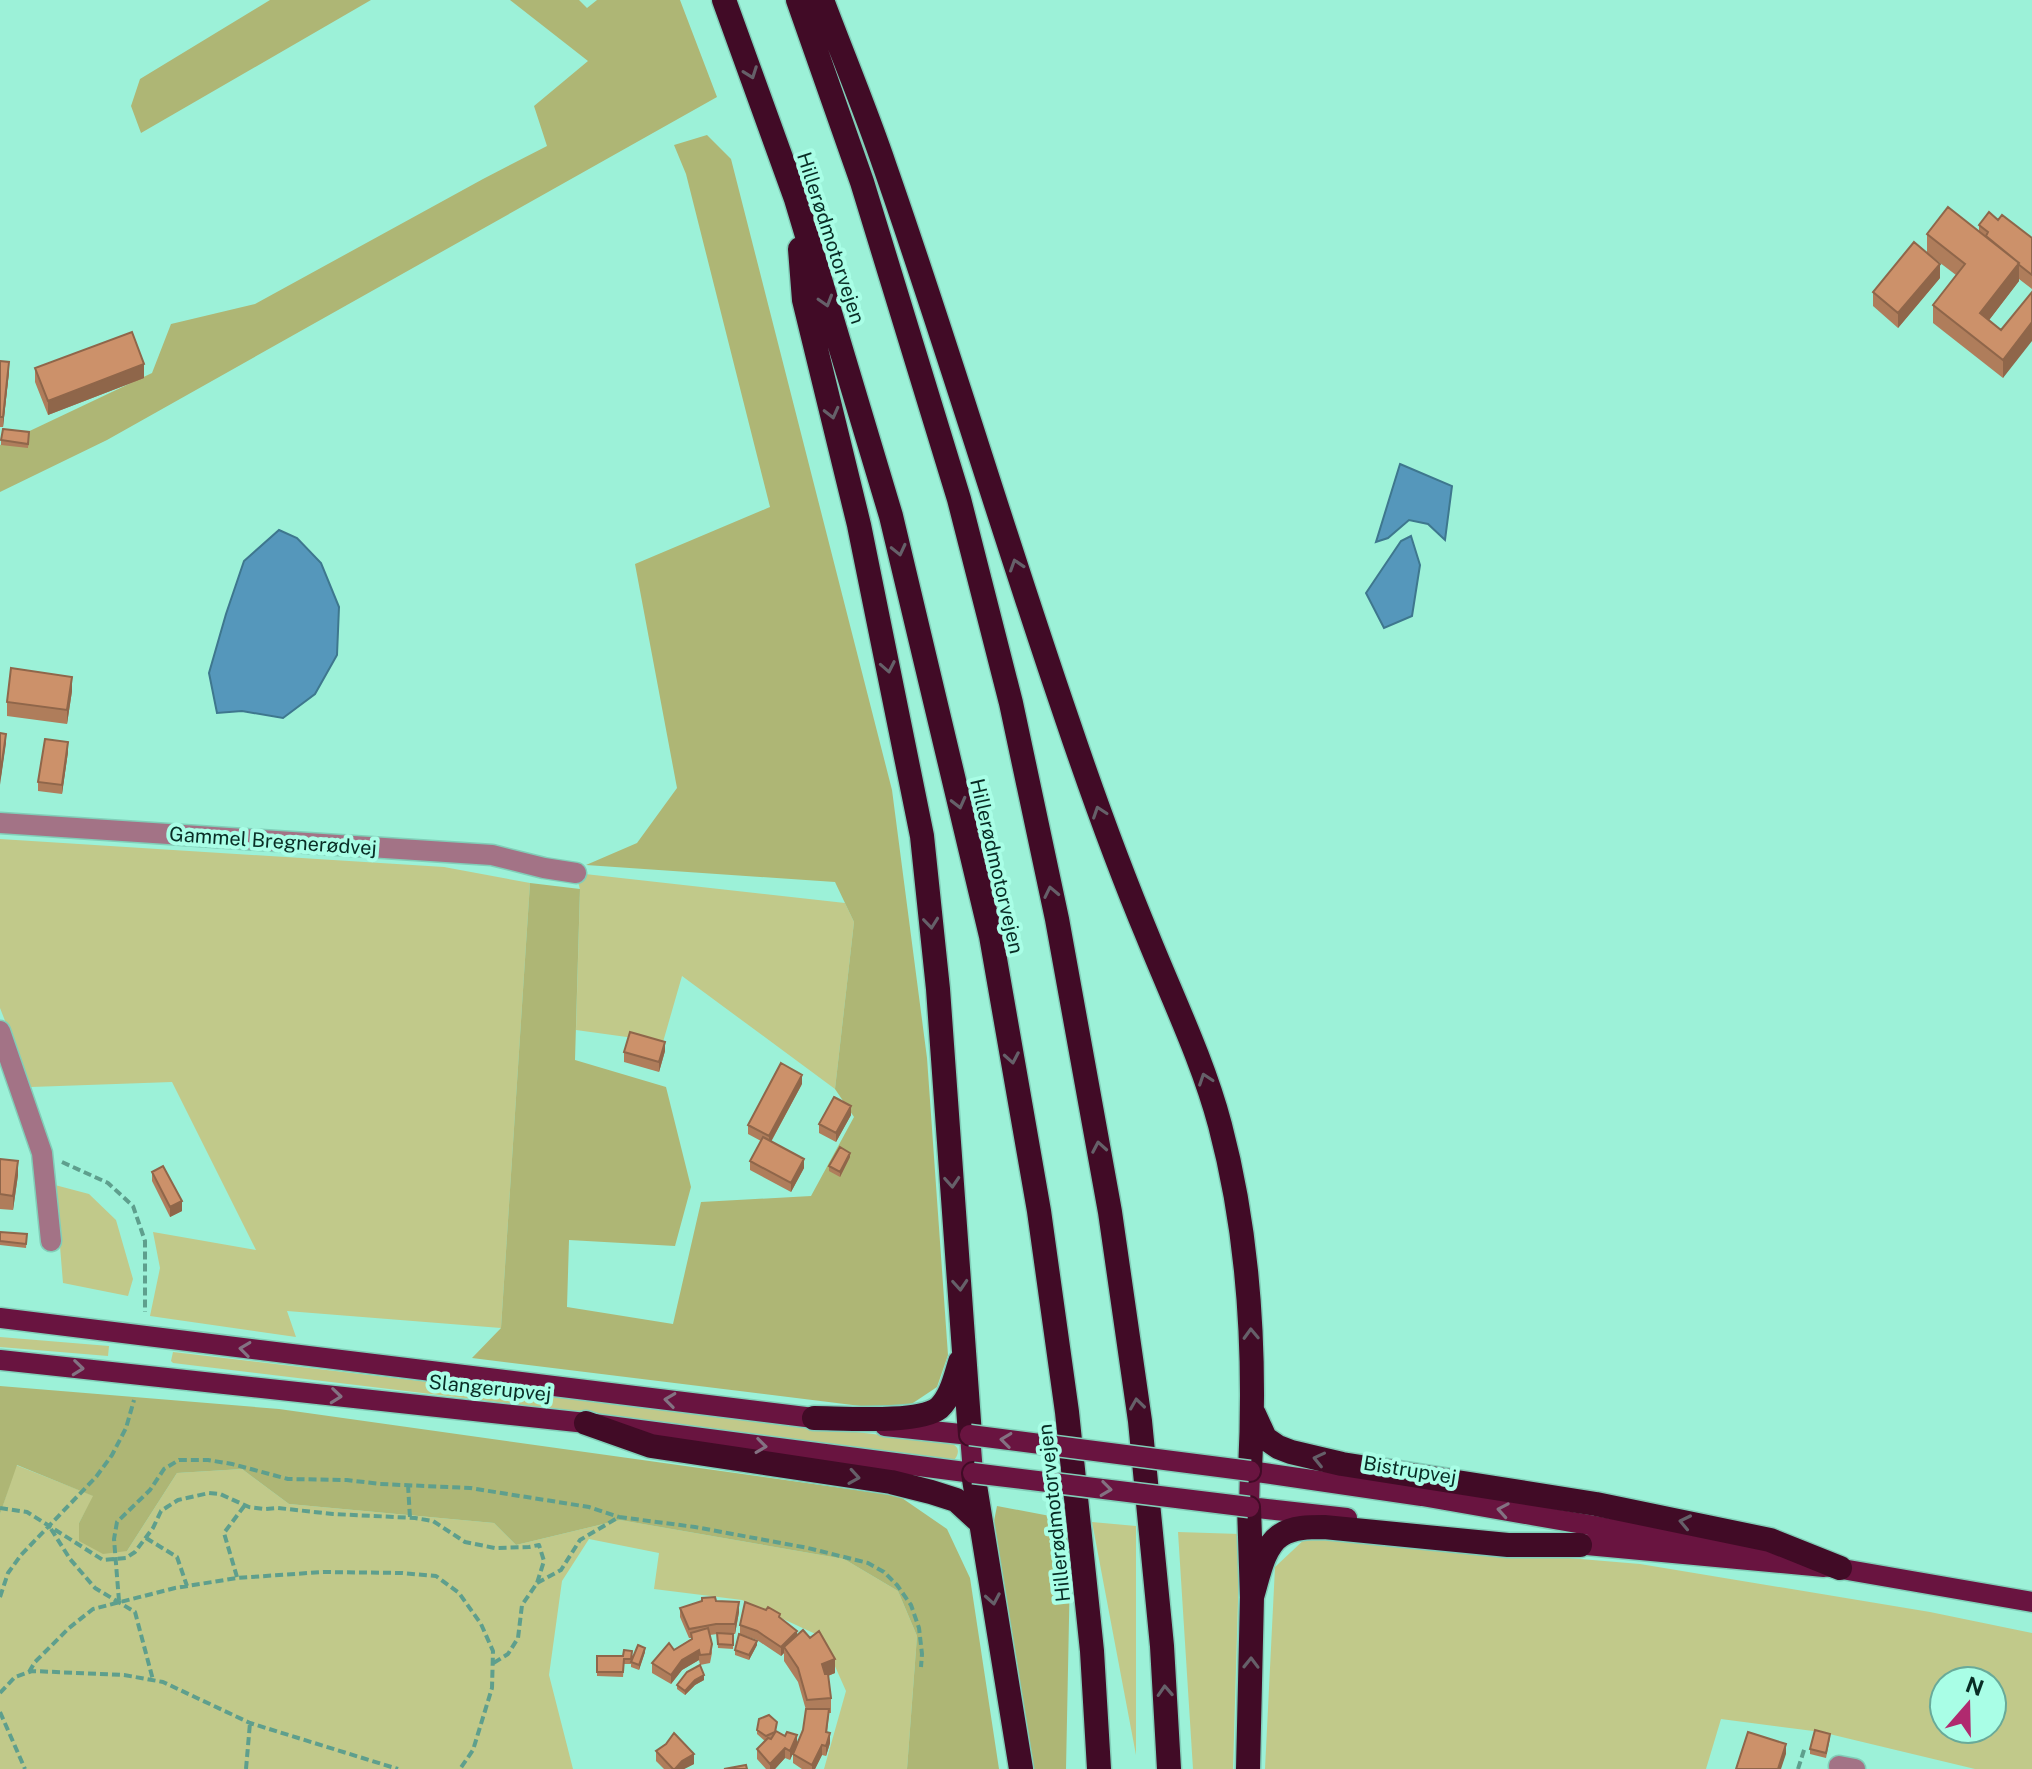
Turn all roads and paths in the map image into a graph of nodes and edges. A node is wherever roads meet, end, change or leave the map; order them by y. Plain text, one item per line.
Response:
1 (724, 0) edge
2 (798, 0) edge
3 (822, 0) edge
4 (796, 199) junction
5 (0, 823) edge
6 (576, 873) dead end
7 (0, 1031) edge
8 (42, 1153) junction
9 (51, 1241) dead end
10 (145, 1312) dead end
11 (0, 1318) edge
12 (76, 1328) junction
13 (0, 1329) edge
14 (964, 1353) junction
15 (0, 1360) edge
16 (134, 1400) dead end
17 (1253, 1412) junction
18 (814, 1418) junction
19 (586, 1423) junction
20 (970, 1435) junction
21 (1250, 1471) junction
22 (973, 1473) junction
23 (408, 1485) junction
24 (245, 1505) junction
25 (1249, 1507) junction
26 (0, 1508) edge
27 (619, 1517) junction
28 (410, 1518) junction
29 (980, 1522) junction
30 (49, 1526) junction
31 (146, 1538) junction
32 (1580, 1545) junction
33 (114, 1560) junction
34 (1840, 1568) junction
35 (237, 1578) junction
36 (537, 1583) junction
37 (187, 1586) junction
38 (0, 1597) edge
39 (1252, 1597) junction
40 (119, 1601) junction
41 (2032, 1602) edge
42 (492, 1664) junction
43 (921, 1667) dead end
44 (29, 1672) junction
45 (153, 1680) junction
46 (0, 1693) edge
47 (0, 1712) edge
48 (250, 1723) junction
49 (1805, 1747) dead end
50 (25, 1769) edge
51 (246, 1769) edge
52 (398, 1769) edge
53 (460, 1769) edge
54 (1021, 1769) edge
55 (1099, 1769) edge
56 (1169, 1769) edge
57 (1248, 1769) edge
58 (1798, 1769) edge

1 -> 4 highway, Hillerødmotorvejen
56 -> 2 highway
17 -> 3 highway
4 -> 14 highway
4 -> 55 highway, Hillerødmotorvejen
5 - 6 street, Gammel Bregnerødvej
7 - 8 street
8 - 9 street
8 - 10 path
11 - 12 main road, Slangerupvej
12 - 13 main road
18 -> 12 main road, Slangerupvej
14 - 18 highway
14 - 20 highway
15 -> 19 main road, Slangerupvej
16 - 30 path
17 - 21 highway
34 -> 17 highway
18 - 20 main road, Slangerupvej
19 -> 22 main road, Slangerupvej
19 -> 29 highway
21 -> 20 main road, Bistrupvej, bridge
20 - 22 main road
21 - 25 main road
34 -> 21 main road, Bistrupvej
22 -> 25 main road, Bistrupvej, bridge
22 - 29 highway
23 - 27 path
23 - 28 path
23 - 33 path
24 - 28 path
24 - 31 path
24 - 35 path
25 - 32 main road, Bistrupvej
25 - 39 highway
26 - 30 path
27 - 36 path
27 - 43 path
28 - 36 path
29 -> 54 highway
30 - 33 path
30 - 38 path
30 - 40 path
31 - 33 path
31 - 37 path
32 - 34 main road, Bistrupvej
32 - 39 highway
33 - 40 path
34 - 41 main road, Bistrupvej
35 - 37 path
35 - 42 path
36 - 42 path
37 - 40 path
57 -> 39 highway
40 - 44 path
40 - 45 path
42 - 53 path
44 - 45 path
44 - 46 path
45 - 48 path
47 - 50 path
48 - 51 path
48 - 52 path
49 - 58 path

